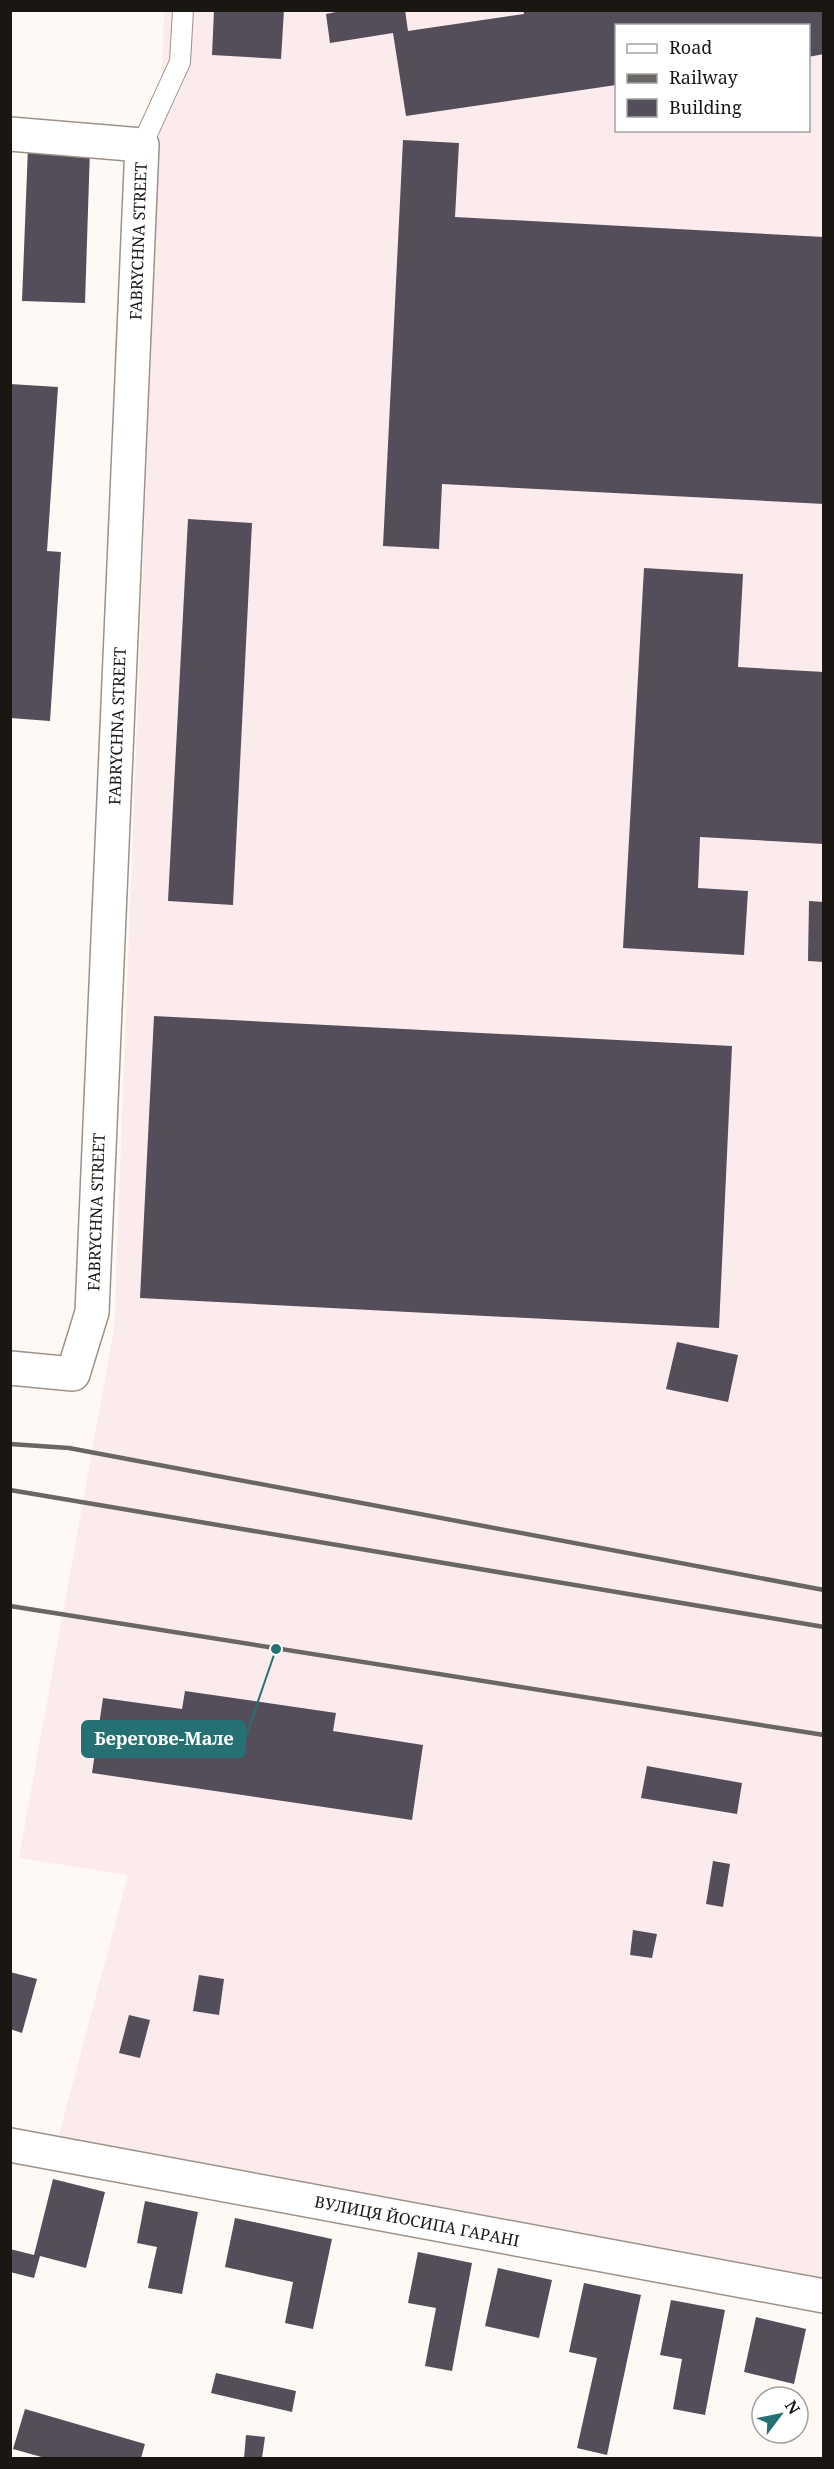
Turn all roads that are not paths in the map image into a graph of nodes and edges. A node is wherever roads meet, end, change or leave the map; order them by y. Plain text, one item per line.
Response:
1 (183, 10) edge
2 (10, 134) edge
3 (142, 145) junction
4 (10, 1368) edge
5 (10, 2145) edge
6 (824, 2296) edge

1 - 3 lane
2 - 3 street, FABRYCHNA STREET
3 - 4 street, FABRYCHNA STREET
5 - 6 street, ВУЛИЦЯ ЙОСИПА ГАРАНІ

